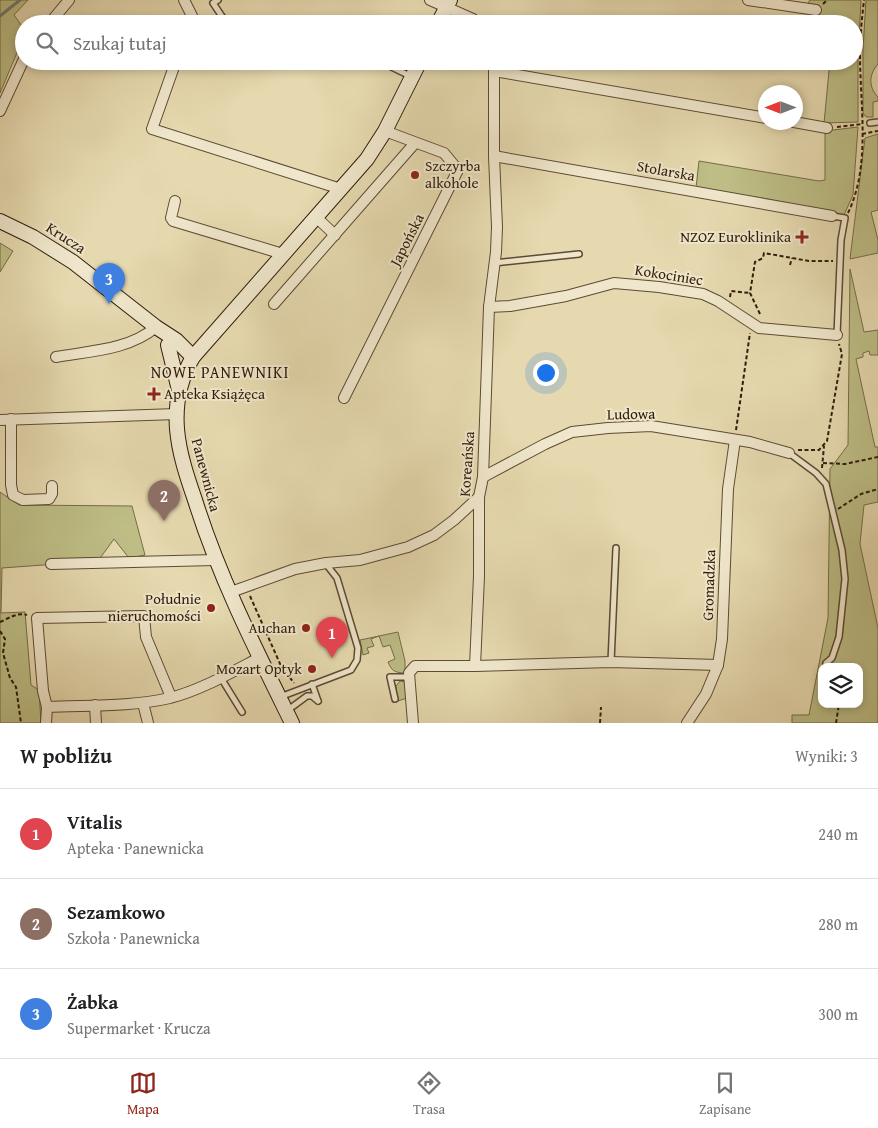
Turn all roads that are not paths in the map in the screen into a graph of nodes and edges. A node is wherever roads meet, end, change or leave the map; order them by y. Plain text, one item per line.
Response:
1 (69, 0) edge
2 (184, 0) edge
3 (218, 0) edge
4 (430, 0) edge
5 (748, 0) edge
6 (448, 4) edge
7 (816, 10) dead end
8 (56, 15) edge
9 (192, 15) edge
10 (221, 15) edge
11 (466, 15) edge
12 (19, 70) edge
13 (173, 70) edge
14 (398, 70) edge
15 (416, 70) edge
16 (494, 70) edge
17 (515, 70) edge
18 (412, 77) junction
19 (0, 111) edge
20 (758, 116) edge
21 (878, 122) edge
22 (870, 123) road end
23 (803, 124) edge
24 (826, 128) road end
25 (386, 132) junction
26 (415, 143) junction
27 (494, 156) junction
28 (341, 189) junction
29 (175, 201) dead end
30 (832, 216) joint
31 (316, 217) junction
32 (0, 221) edge
33 (336, 235) junction
34 (284, 254) junction
35 (579, 254) dead end
36 (494, 264) junction
37 (274, 304) dead end
38 (489, 306) junction
39 (156, 327) junction
40 (837, 335) joint
41 (210, 337) junction
42 (172, 343) junction
43 (56, 357) dead end
44 (192, 359) junction
45 (179, 391) junction
46 (344, 398) dead end
47 (177, 414) junction
48 (5, 419) edge
49 (735, 440) junction
50 (788, 452) joint
51 (483, 477) junction
52 (52, 486) dead end
53 (479, 497) junction
54 (616, 548) dead end
55 (215, 560) junction
56 (326, 563) junction
57 (51, 564) dead end
58 (231, 592) junction
59 (261, 657) junction
60 (611, 662) junction
61 (826, 663) dead end
62 (718, 665) junction
63 (475, 666) junction
64 (409, 677) junction
65 (220, 678) junction
66 (312, 684) junction
67 (280, 697) junction
68 (171, 698) junction
69 (395, 698) dead end
70 (143, 703) junction
71 (95, 704) junction
72 (47, 707) junction
73 (242, 712) dead end
74 (289, 717) edge
75 (46, 723) edge
76 (96, 723) edge
77 (148, 723) edge
78 (413, 723) edge
79 (687, 723) edge

1 - 8 street
2 - 9 street
3 - 10 lane
4 - 6 street
5 - 7 street
6 - 11 street
12 - 19 street
13 - 28 street
14 - 18 lane
15 - 18 street, Panewnicka
16 - 27 street, Koreańska
17 - 20 street
18 - 25 street, Panewnicka
21 - 22 lane
23 - 24 street
25 - 26 street, Japońska
25 - 28 street, Panewnicka
26 - 33 street
26 - 46 street, Japońska
27 - 30 street, Stolarska
27 - 36 street, Koreańska
28 - 31 street, Panewnicka
29 - 34 street
30 - 40 lane
31 - 33 street
31 - 34 street, Panewnicka
32 - 39 street, Krucza
33 - 37 street
34 - 41 street, Panewnicka
35 - 36 lane
36 - 38 street, Koreańska
38 - 40 street, Kokociniec
38 - 51 street, Koreańska
39 - 42 street, Krucza
39 - 43 street
41 - 42 street
41 - 44 street, Panewnicka
42 - 44 street, Krucza
42 - 45 street
44 - 45 street, Panewnicka
45 - 47 street, Panewnicka
47 - 48 street
47 - 55 street, Panewnicka
48 - 52 street
49 - 50 street, Ludowa
49 - 51 street, Ludowa
49 - 62 street, Gromadzka
50 - 61 lane
51 - 53 street, Koreańska
53 - 56 street
53 - 63 street, Koreańska
54 - 60 lane
55 - 57 street
55 - 58 street, Panewnicka
56 - 58 street
56 - 66 lane
58 - 59 street, Panewnicka
59 - 65 street
59 - 67 street, Panewnicka
60 - 62 street
60 - 63 street
62 - 79 street, Gromadzka
63 - 64 street
64 - 69 lane
64 - 78 street
65 - 68 street
65 - 73 lane
66 - 67 lane
66 - 74 lane
67 - 74 street, Panewnicka
68 - 70 street
68 - 72 street
70 - 71 street
70 - 77 street
71 - 72 street
71 - 76 street
72 - 75 street

